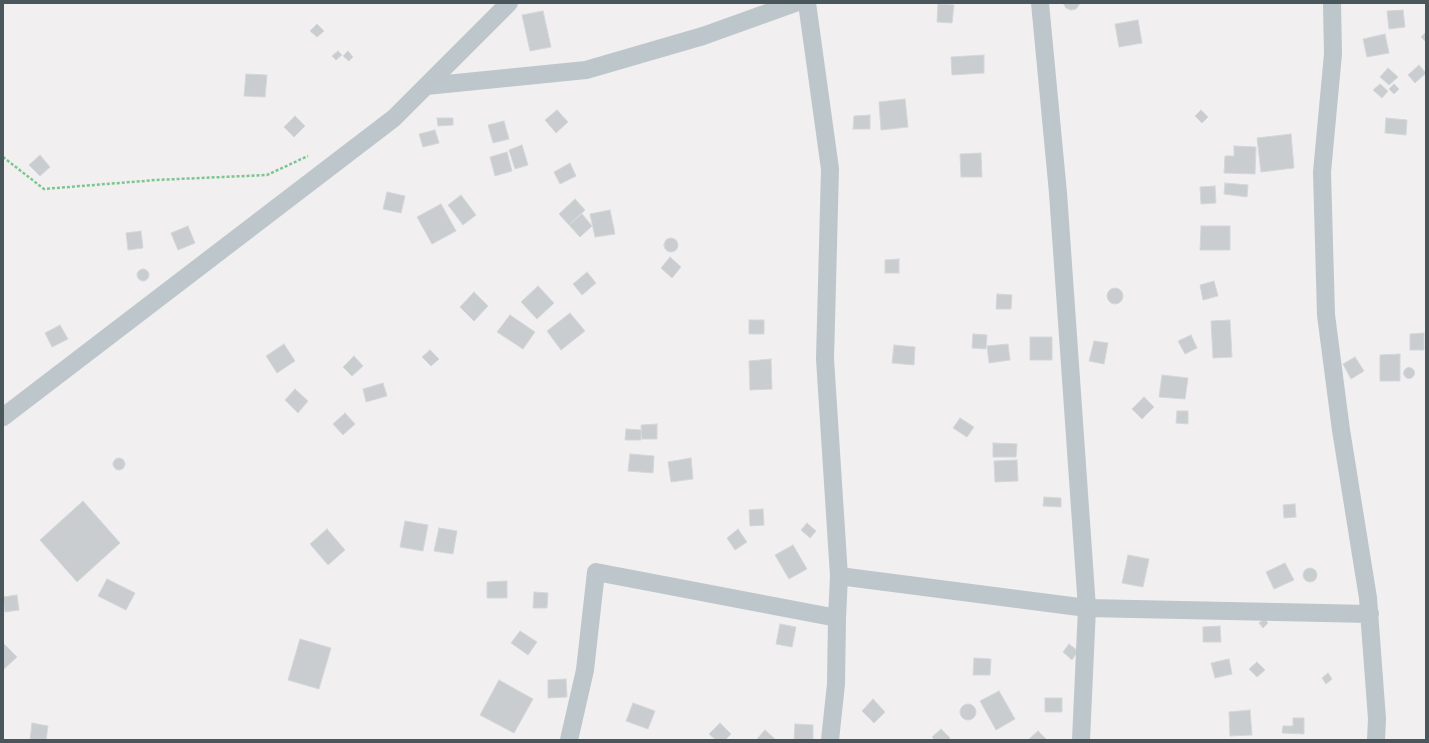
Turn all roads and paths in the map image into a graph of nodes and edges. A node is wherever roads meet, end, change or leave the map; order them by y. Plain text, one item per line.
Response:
1 (509, 3) edge
2 (796, 3) edge
3 (807, 3) edge
4 (1040, 3) edge
5 (1332, 3) edge
6 (426, 86) junction
7 (309, 156) dead end
8 (3, 157) edge
9 (3, 417) edge
10 (839, 576) junction
11 (1087, 608) junction
12 (1370, 614) junction
13 (837, 618) junction
14 (569, 740) edge
15 (830, 740) edge
16 (1081, 740) edge
17 (1376, 740) edge

1 - 6 street
2 - 6 street
3 - 10 street
4 - 11 street
5 - 12 street
6 - 9 street
7 - 8 path
10 - 11 street
10 - 13 street
11 - 12 street
11 - 16 street
12 - 17 street
13 - 14 street
13 - 15 street

